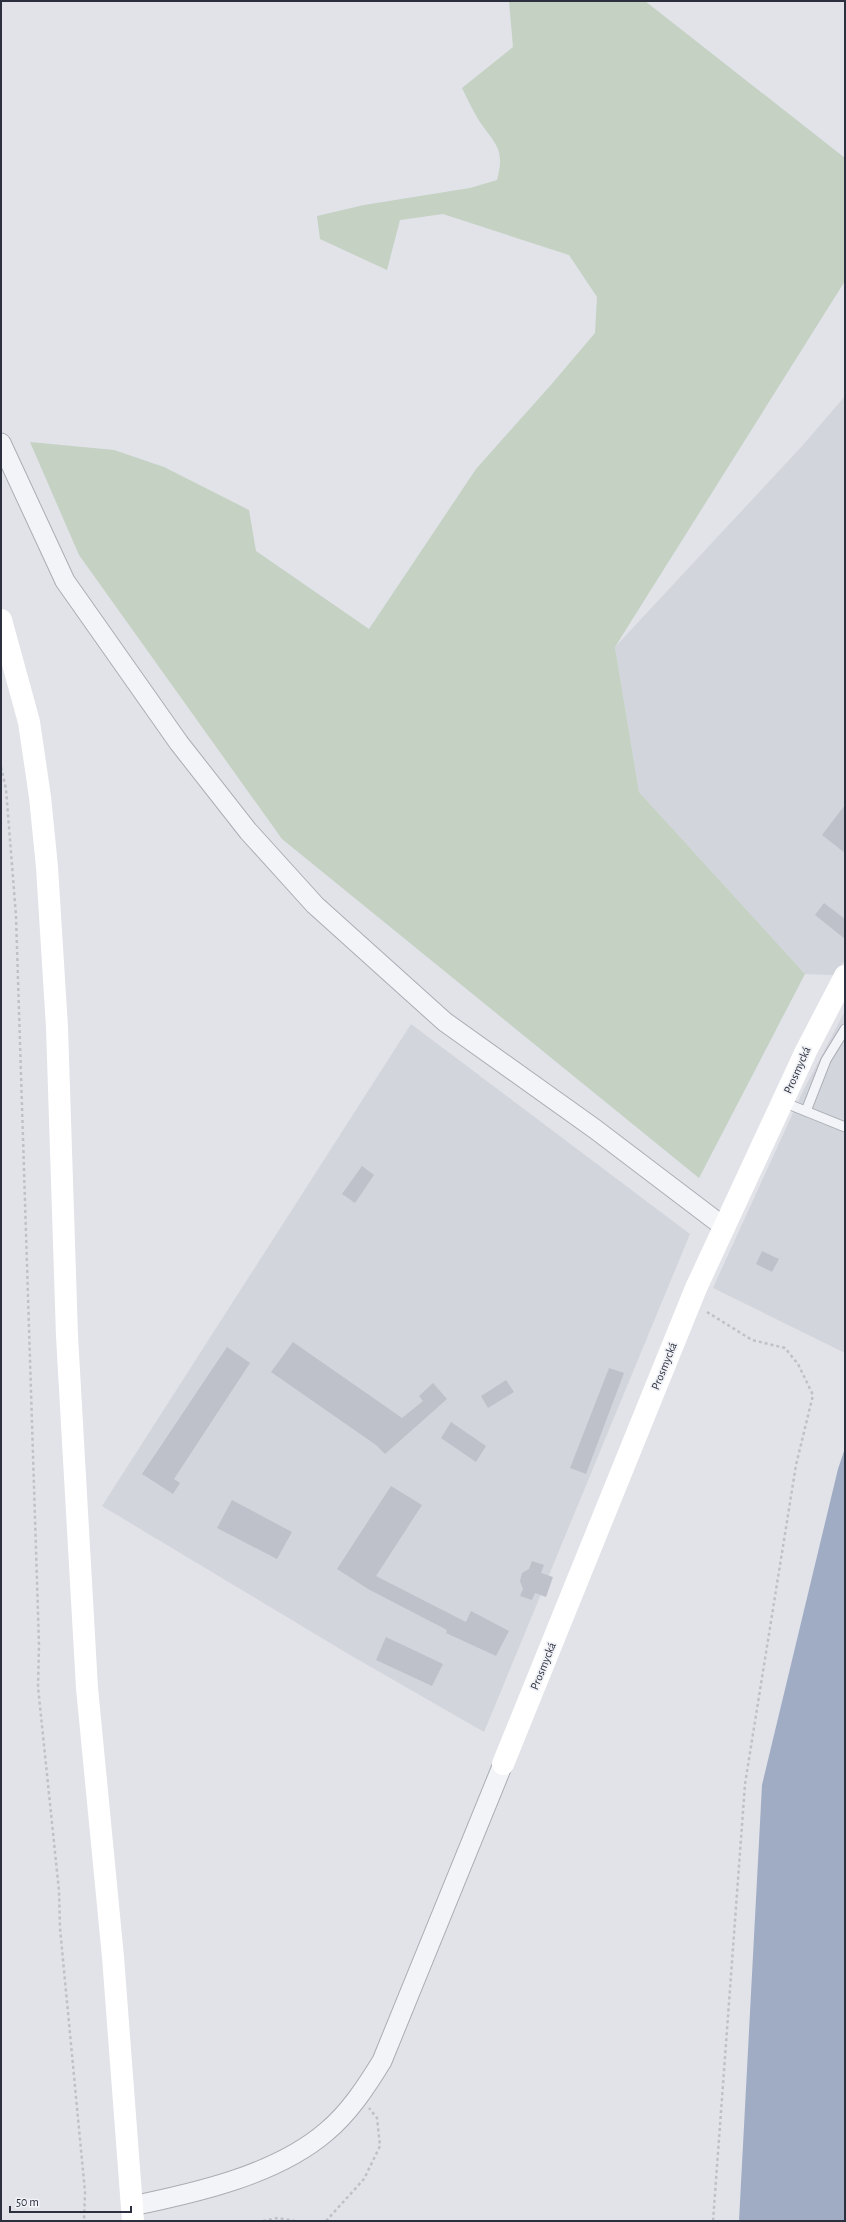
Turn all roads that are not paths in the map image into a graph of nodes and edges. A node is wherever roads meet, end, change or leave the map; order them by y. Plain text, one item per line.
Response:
1 (1, 443) edge
2 (1, 620) edge
3 (845, 976) edge
4 (845, 1029) edge
5 (783, 1102) junction
6 (806, 1111) junction
7 (845, 1127) edge
8 (724, 1227) junction
9 (503, 1764) joint
10 (132, 2214) edge

1 - 8 street
2 - 10 main road
3 - 5 main road, Prosmycká
4 - 6 lane
5 - 6 lane
5 - 8 main road, Prosmycká
6 - 7 lane
8 - 9 main road, Prosmycká
9 - 10 street

